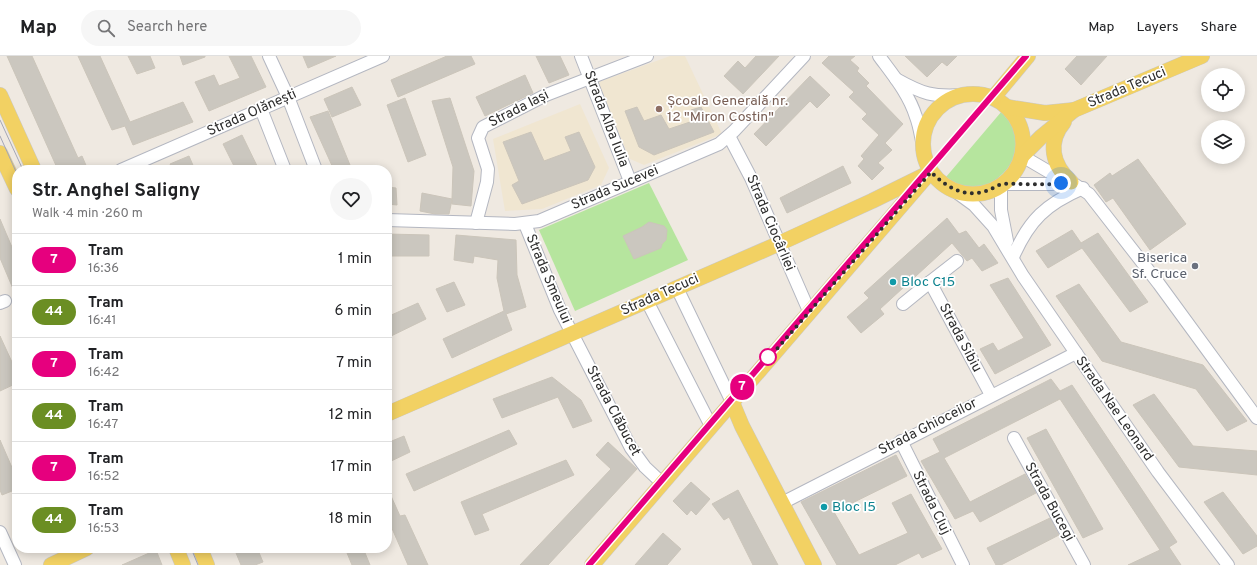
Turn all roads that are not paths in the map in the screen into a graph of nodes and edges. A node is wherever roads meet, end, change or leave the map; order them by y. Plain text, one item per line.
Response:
1 (269, 56) edge
2 (383, 56) edge
3 (581, 56) edge
4 (647, 56) edge
5 (804, 56) edge
6 (879, 56) edge
7 (1028, 56) edge
8 (1202, 56) edge
9 (590, 77) junction
10 (896, 79) junction
11 (0, 95) edge
12 (963, 95) junction
13 (288, 97) junction
14 (993, 98) junction
15 (1007, 107) junction
16 (261, 109) junction
17 (1074, 110) junction
18 (4, 115) edge
19 (730, 136) junction
20 (924, 150) junction
21 (0, 154) edge
22 (1022, 156) junction
23 (31, 165) edge
24 (132, 165) edge
25 (283, 165) edge
26 (314, 165) edge
27 (931, 172) junction
28 (12, 179) edge
29 (630, 181) junction
30 (1000, 184) junction
31 (1077, 185) junction
32 (952, 189) junction
33 (392, 220) edge
34 (476, 223) junction
35 (525, 224) junction
36 (778, 244) junction
37 (1010, 253) junction
38 (957, 261) dead end
39 (930, 282) junction
40 (677, 288) junction
41 (647, 301) junction
42 (903, 304) dead end
43 (809, 311) junction
44 (572, 333) junction
45 (1076, 353) junction
46 (991, 395) junction
47 (732, 402) junction
48 (392, 412) edge
49 (1257, 418) edge
50 (711, 426) junction
51 (1014, 438) dead end
52 (902, 441) junction
53 (662, 483) junction
54 (782, 503) junction
55 (0, 532) edge
56 (76, 553) edge
57 (178, 553) edge
58 (202, 553) edge
59 (15, 565) edge
60 (51, 565) edge
61 (183, 565) edge
62 (207, 565) edge
63 (592, 565) edge
64 (814, 565) edge
65 (963, 565) edge
66 (1084, 565) edge
67 (1228, 565) edge

1 - 13 street
2 - 13 street, Strada Olănești
3 - 9 street, Strada Alba Iulia
4 - 9 street, Strada Iași
5 - 19 street, Strada Sucevei
6 - 10 street
7 - 14 main road
8 - 17 main road, Strada Tecuci
9 - 29 street, Strada Alba Iulia
9 - 34 street, Strada Iași
10 - 12 street
10 - 20 street
11 - 18 main road
12 - 14 main road
12 - 20 main road
13 - 16 street, Strada Olănești
13 - 26 street
14 - 15 main road
15 - 17 main road, Strada Tecuci
15 - 22 main road
16 - 24 street, Strada Olănești
16 - 25 street
17 - 22 main road, Strada Tecuci
17 - 31 main road
18 - 23 main road
19 - 29 street, Strada Sucevei
19 - 36 street, Strada Ciocârliei
20 - 27 main road
21 - 28 main road
22 - 30 main road
22 - 31 street
27 - 32 main road
27 - 36 main road, Strada Tecuci
27 - 43 main road
29 - 35 street, Strada Sucevei
30 - 31 street
30 - 32 main road
30 - 37 street, Strada Nae Leonard
31 - 37 street
31 - 49 street
32 - 37 street, Strada Nae Leonard
33 - 34 street, Strada Sucevei
34 - 35 street, Strada Sucevei
35 - 44 street, Strada Smeului
36 - 40 main road, Strada Tecuci
36 - 43 street, Strada Ciocârliei
37 - 45 street, Strada Nae Leonard
38 - 39 street
39 - 42 street
39 - 46 street, Strada Sibiu
40 - 41 main road, Strada Tecuci
40 - 47 street
41 - 44 main road, Strada Tecuci
41 - 50 street
43 - 47 main road
44 - 48 main road, Strada Tecuci
44 - 53 street, Strada Clăbucet
45 - 46 street, Strada Ghioceilor
45 - 67 street, Strada Nae Leonard
46 - 52 street, Strada Ghioceilor
47 - 50 main road
47 - 54 main road
50 - 53 main road
51 - 66 street, Strada Bucegi
52 - 54 street, Strada Ghioceilor
52 - 65 street, Strada Cluj
53 - 63 main road
54 - 64 main road
55 - 59 street
56 - 60 main road
57 - 61 main road
58 - 62 main road

